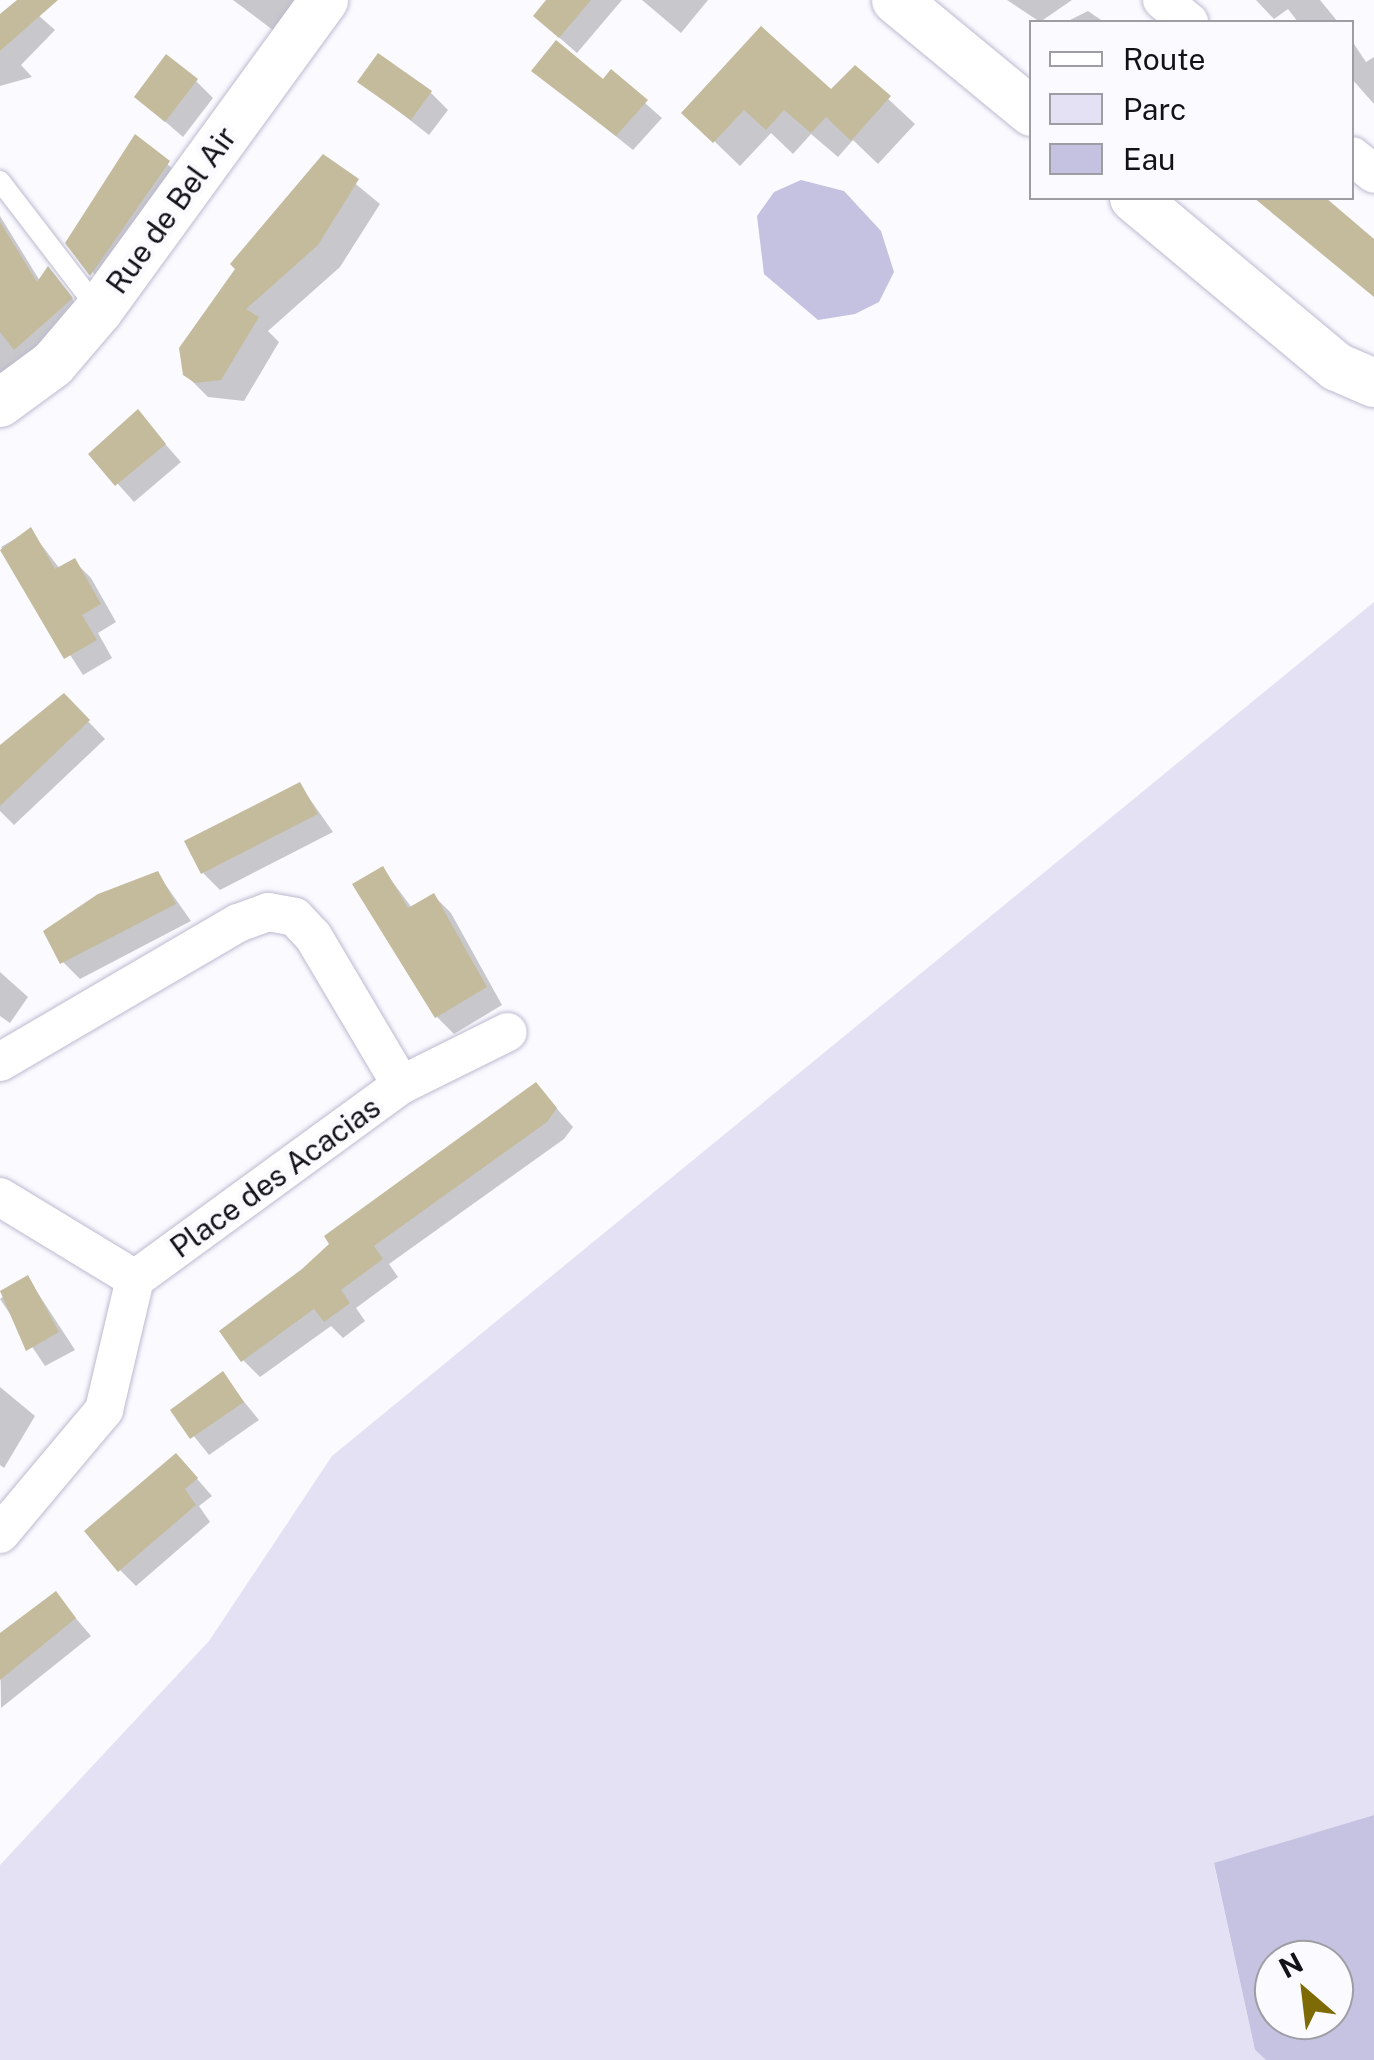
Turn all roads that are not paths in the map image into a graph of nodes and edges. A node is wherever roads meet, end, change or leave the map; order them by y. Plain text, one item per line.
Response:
1 (324, 0) edge
2 (896, 0) edge
3 (1162, 0) edge
4 (1187, 20) edge
5 (1029, 110) edge
6 (1354, 158) edge
7 (1374, 174) edge
8 (0, 181) edge
9 (1136, 200) edge
10 (99, 310) junction
11 (1371, 378) edge
12 (0, 403) edge
13 (508, 1032) dead end
14 (0, 1062) edge
15 (401, 1085) junction
16 (0, 1197) edge
17 (135, 1279) junction
18 (0, 1534) edge

1 - 10 street, Rue de Bel Air
2 - 5 street
3 - 4 street
6 - 7 street
8 - 10 lane
9 - 11 street
10 - 12 street, Rue de Bel Air
13 - 15 street
14 - 15 street, Place des Acacias
15 - 17 street, Place des Acacias
16 - 17 street
17 - 18 street

